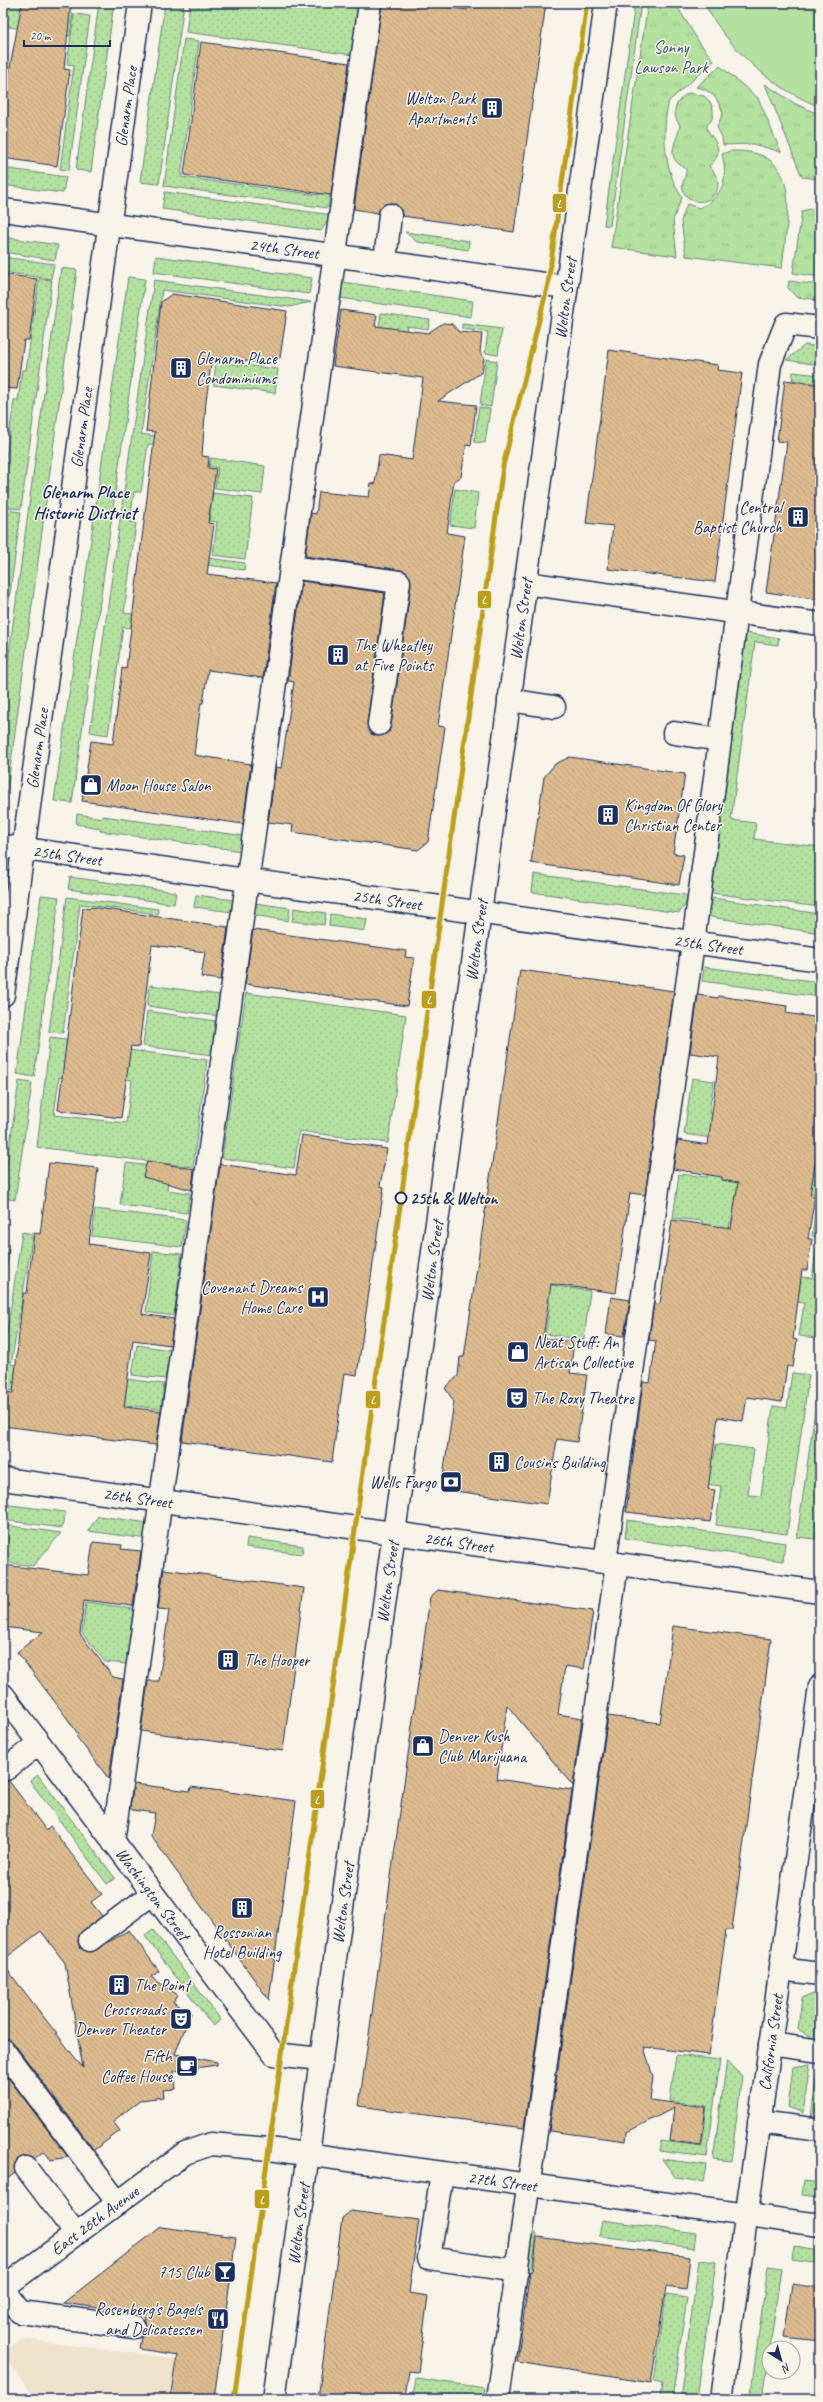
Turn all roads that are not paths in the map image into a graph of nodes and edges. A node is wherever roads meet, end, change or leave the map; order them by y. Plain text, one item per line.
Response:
1 (140, 3) edge
2 (370, 3) edge
3 (606, 3) edge
4 (3, 210) edge
5 (390, 215) dead end
6 (109, 225) junction
7 (335, 256) junction
8 (385, 262) junction
9 (566, 287) junction
10 (820, 328) edge
11 (291, 567) junction
12 (526, 582) junction
13 (737, 612) junction
14 (820, 624) edge
15 (509, 700) junction
16 (554, 707) dead end
17 (379, 724) dead end
18 (674, 733) dead end
19 (720, 740) junction
20 (13, 848) edge
21 (248, 881) junction
22 (480, 913) junction
23 (693, 943) junction
24 (820, 960) edge
25 (3, 995) edge
26 (3, 1479) edge
27 (161, 1500) junction
28 (394, 1533) junction
29 (611, 1563) junction
30 (820, 1592) edge
31 (820, 1686) edge
32 (3, 1695) edge
33 (39, 1743) junction
34 (6, 1769) dead end
35 (113, 1842) junction
36 (152, 1894) junction
37 (90, 1940) dead end
38 (781, 1969) junction
39 (820, 1974) edge
40 (770, 2044) junction
41 (3, 2050) edge
42 (820, 2051) edge
43 (321, 2059) junction
44 (759, 2122) junction
45 (820, 2130) edge
46 (186, 2153) joint
47 (308, 2154) junction
48 (26, 2168) dead end
49 (442, 2173) junction
50 (529, 2185) junction
51 (118, 2203) junction
52 (746, 2215) junction
53 (820, 2225) edge
54 (76, 2234) junction
55 (517, 2271) junction
56 (3, 2288) edge
57 (134, 2327) dead end
58 (274, 2399) edge
59 (498, 2399) edge
60 (721, 2399) edge

1 - 6 street, Glenarm Place
2 - 7 street
3 - 9 street, Welton Street
4 - 6 street, 24th Street
5 - 8 street
6 - 7 street, 24th Street
6 - 20 street, Glenarm Place
7 - 8 street, 24th Street
7 - 11 street
8 - 9 street, 24th Street
9 - 12 street, Welton Street
10 - 13 street
11 - 17 street
11 - 21 street
12 - 13 street
12 - 15 street, Welton Street
13 - 14 street
13 - 19 street
15 - 16 street
15 - 22 street, Welton Street
18 - 19 street
19 - 23 street
20 - 21 street, 25th Street
20 - 25 street, Glenarm Place
21 - 22 street, 25th Street
21 - 27 street
22 - 23 street, 25th Street
22 - 28 street, Welton Street
23 - 24 street, 25th Street
23 - 29 street
26 - 27 street, 26th Street
27 - 28 street, 26th Street
27 - 35 street
28 - 29 street, 26th Street
28 - 43 street, Welton Street
29 - 30 street, 26th Street
29 - 50 street
31 - 38 street, California Street
32 - 33 street, Washington Street
33 - 34 street
33 - 35 street, Washington Street
35 - 36 street, Washington Street
36 - 37 street
36 - 43 street, Washington Street
38 - 39 street
38 - 40 street, California Street
40 - 42 street
40 - 44 street, California Street
41 - 51 street
43 - 47 street, Welton Street
44 - 45 street
44 - 52 street, California Street
46 - 47 street, 27th Street
46 - 51 street, East 26th Avenue
47 - 49 street, 27th Street
47 - 58 street, Welton Street
48 - 54 street
49 - 50 street, 27th Street
49 - 55 street
50 - 52 street, 27th Street
50 - 55 street
51 - 54 street, East 26th Avenue
52 - 53 street, 27th Street
52 - 60 street, California Street
54 - 56 street, East 26th Avenue
55 - 59 street
56 - 57 street

